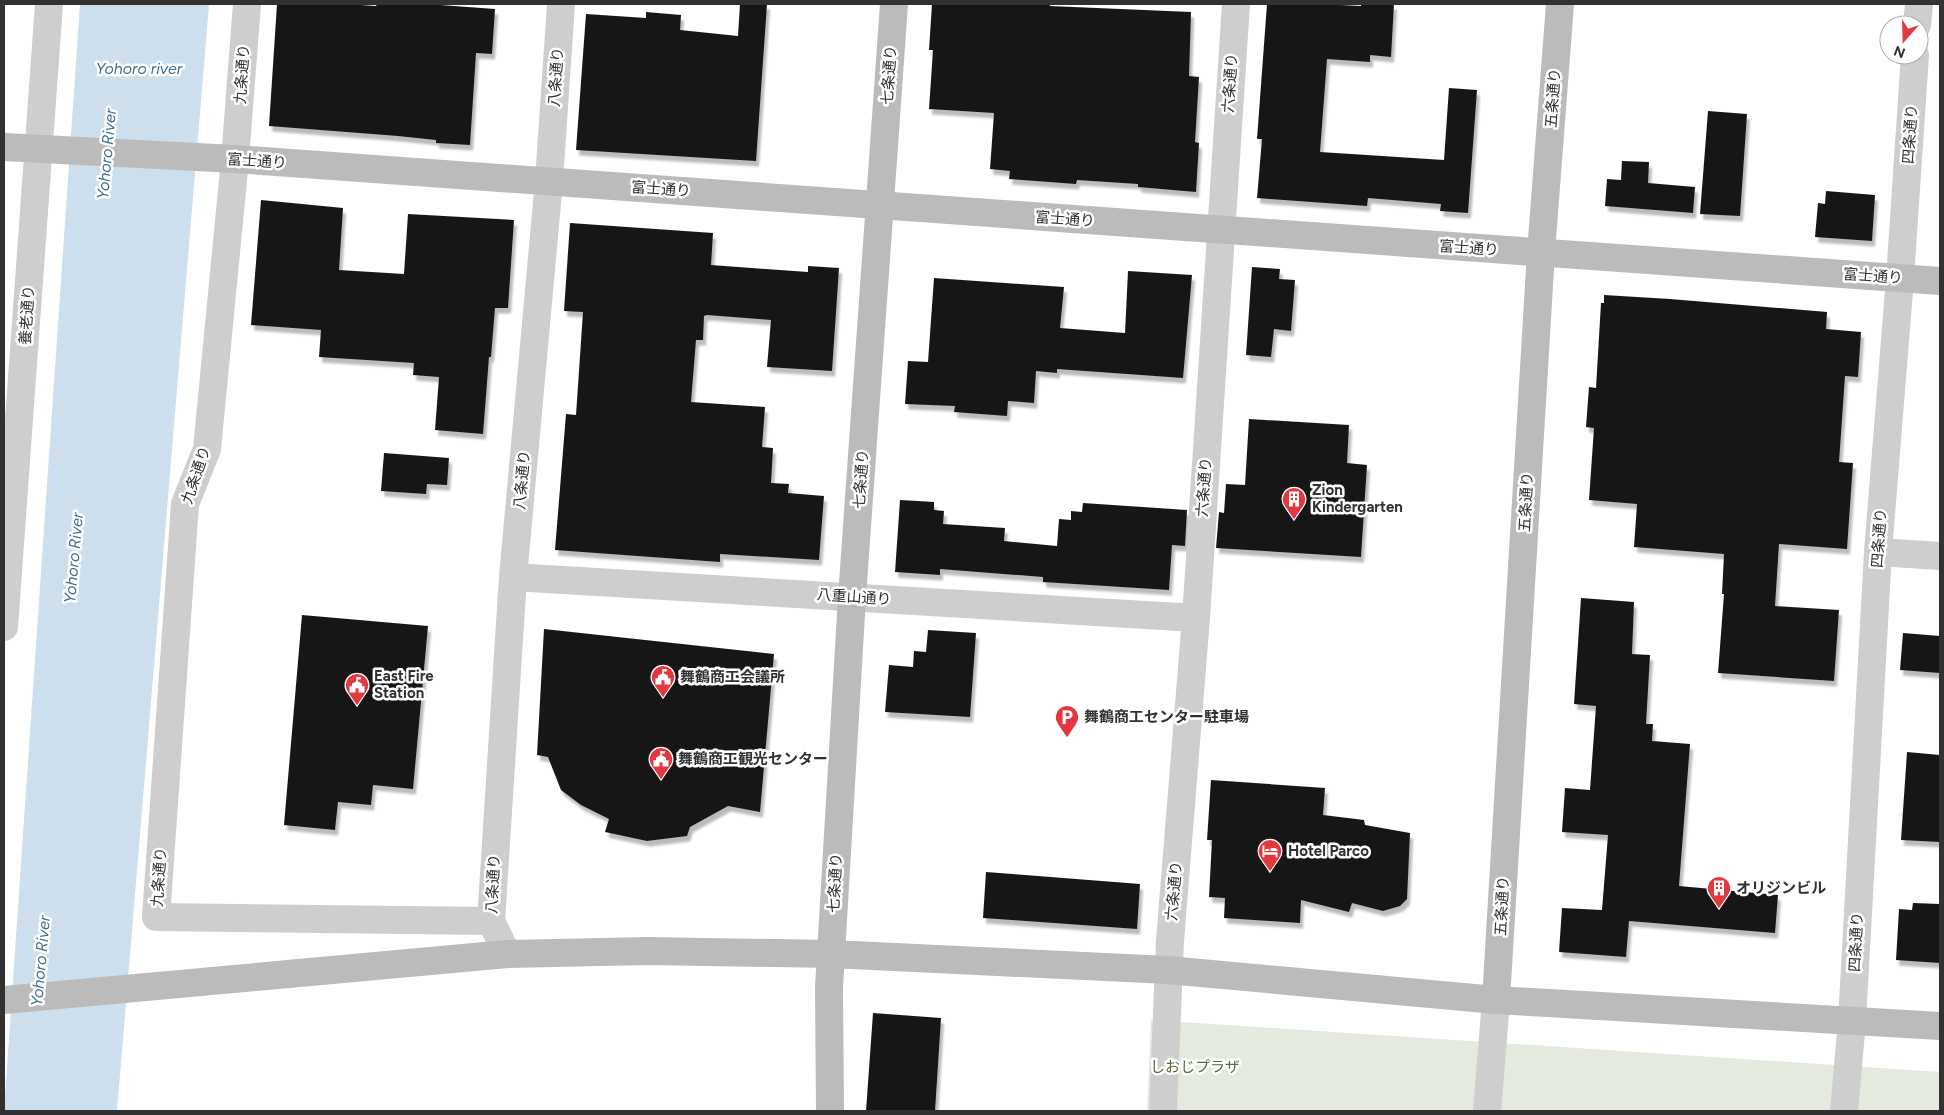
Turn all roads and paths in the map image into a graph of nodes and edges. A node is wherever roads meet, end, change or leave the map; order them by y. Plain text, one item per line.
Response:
1 (49, 4) edge
2 (247, 4) edge
3 (561, 4) edge
4 (894, 4) edge
5 (1236, 4) edge
6 (1560, 4) edge
7 (1914, 65) edge
8 (4, 147) edge
9 (51, 150) junction
10 (236, 159) junction
11 (549, 182) junction
12 (881, 206) junction
13 (1221, 230) junction
14 (1541, 252) junction
15 (1900, 278) junction
16 (1940, 281) edge
17 (1878, 552) junction
18 (1940, 556) edge
19 (513, 577) junction
20 (852, 597) junction
21 (1196, 618) junction
22 (4, 627) edge
23 (491, 921) junction
24 (506, 954) junction
25 (831, 954) junction
26 (1168, 970) junction
27 (4, 1000) edge
28 (1496, 1000) junction
29 (1852, 1021) junction
30 (1940, 1026) edge
31 (830, 1111) edge
32 (1163, 1111) edge
33 (1487, 1111) edge
34 (1844, 1111) edge

1 - 9 street, 養老通り
2 - 10 street, 九条通り
3 - 11 street, 八条通り
4 - 12 street, 七条通り
5 - 13 street, 六条通り
6 - 14 street, 五条通り
7 - 15 street, 四条通り
8 - 9 street
9 - 10 street, 富士通り
9 - 22 street, 養老通り
10 - 11 street, 富士通り
10 - 23 street, 九条通り
11 - 12 street, 富士通り
11 - 19 street, 八条通り
12 - 13 street, 富士通り
12 - 20 street, 七条通り
13 - 14 street, 富士通り
13 - 21 street, 六条通り
14 - 15 street, 富士通り
14 - 28 street, 五条通り
15 - 16 street, 富士通り
15 - 17 street, 四条通り
17 - 18 street
17 - 29 street, 四条通り
19 - 20 street, 八重山通り
19 - 23 street, 八条通り
20 - 21 street, 八重山通り
20 - 25 street, 七条通り
21 - 26 street, 六条通り
23 - 24 street, 八条通り
24 - 25 street
24 - 27 street
25 - 26 street
25 - 31 street, 七条通り
26 - 28 street
26 - 32 street, 六条通り
28 - 29 street
28 - 33 street
29 - 30 street
29 - 34 street, 四条通り

